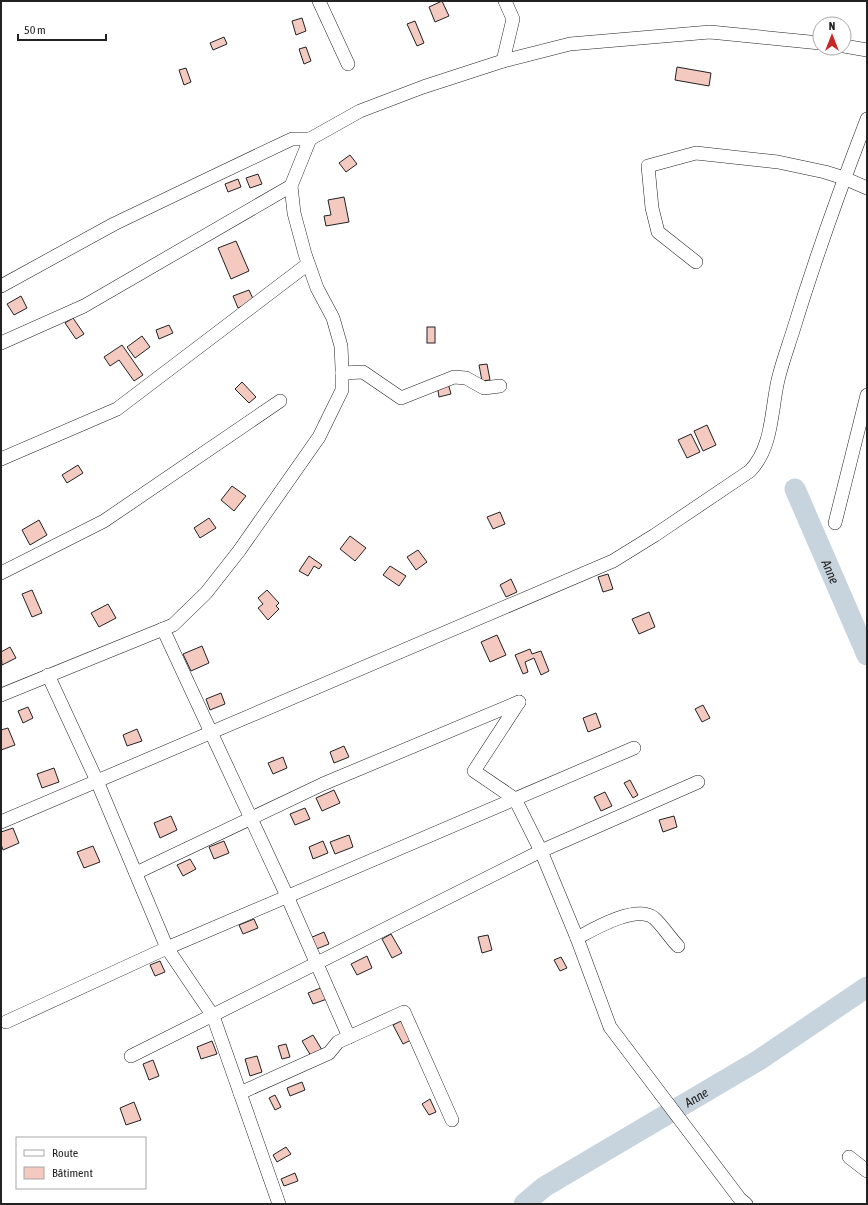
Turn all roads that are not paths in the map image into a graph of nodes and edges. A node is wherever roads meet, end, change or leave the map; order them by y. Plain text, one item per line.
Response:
1 (319, 1) edge
2 (505, 1) edge
3 (812, 42) edge
4 (852, 47) edge
5 (867, 50) edge
6 (503, 62) junction
7 (348, 64) dead end
8 (867, 120) edge
9 (310, 140) junction
10 (844, 178) junction
11 (291, 186) junction
12 (867, 188) edge
13 (696, 262) dead end
14 (308, 264) junction
15 (1, 286) edge
16 (1, 343) edge
17 (342, 374) junction
18 (500, 386) dead end
19 (867, 396) edge
20 (280, 401) dead end
21 (1, 459) edge
22 (835, 524) dead end
23 (1, 573) edge
24 (163, 629) junction
25 (48, 675) junction
26 (1, 695) edge
27 (211, 732) junction
28 (634, 748) dead end
29 (97, 781) junction
30 (698, 782) dead end
31 (515, 799) junction
32 (251, 818) junction
33 (1, 822) edge
34 (541, 851) junction
35 (136, 874) junction
36 (287, 896) junction
37 (577, 938) junction
38 (678, 946) dead end
39 (167, 948) junction
40 (317, 962) junction
41 (213, 1016) junction
42 (6, 1022) dead end
43 (348, 1037) junction
44 (131, 1056) dead end
45 (240, 1093) junction
46 (452, 1120) dead end
47 (849, 1157) dead end
48 (867, 1171) edge
49 (279, 1204) edge
50 (746, 1204) edge

1 - 7 street
2 - 6 street
3 - 6 street
4 - 5 street
6 - 9 street
8 - 10 street
9 - 11 street
9 - 15 street
10 - 12 street
10 - 13 street
10 - 27 street
11 - 14 street
11 - 16 street
14 - 17 street
14 - 21 street
17 - 18 street
17 - 24 street
19 - 22 street
20 - 23 street
24 - 25 street
24 - 27 street
25 - 26 street
25 - 29 street
27 - 29 street
27 - 32 street
28 - 31 street
29 - 33 street
29 - 35 street
30 - 34 street
31 - 32 street
31 - 34 street
31 - 36 street
32 - 35 street
32 - 36 street
34 - 37 street
34 - 40 street
35 - 39 street
36 - 39 street
36 - 40 street
37 - 38 street
37 - 50 street
39 - 41 street
39 - 42 street
40 - 41 street
40 - 43 street
41 - 44 street
41 - 45 street
43 - 45 street
43 - 46 street
45 - 49 street
47 - 48 street

